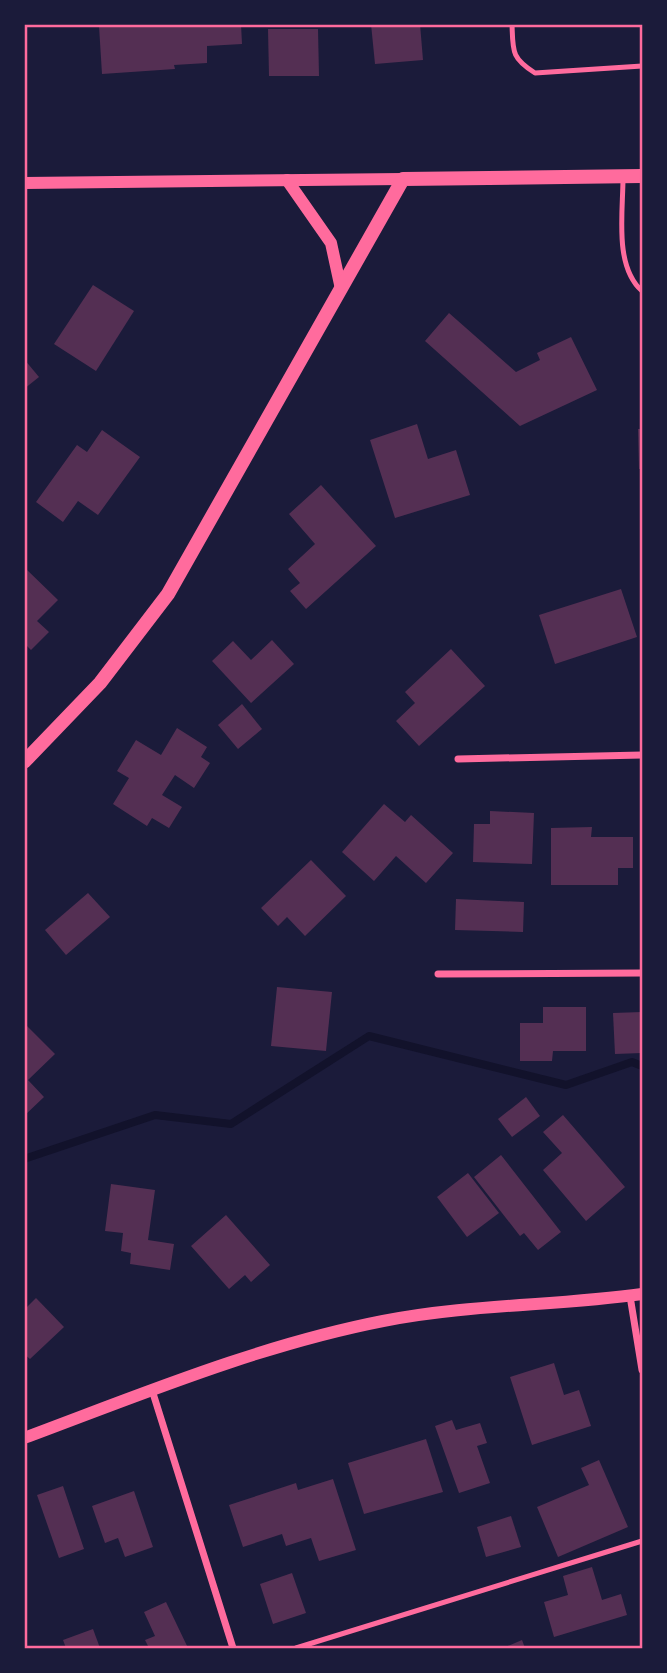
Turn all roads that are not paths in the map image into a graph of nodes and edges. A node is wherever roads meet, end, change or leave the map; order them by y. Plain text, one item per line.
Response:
1 (512, 24) edge
2 (642, 66) edge
3 (623, 176) junction
4 (642, 176) edge
5 (403, 179) junction
6 (287, 180) junction
7 (24, 183) edge
8 (341, 289) junction
9 (642, 291) edge
10 (642, 755) edge
11 (458, 758) dead end
12 (24, 762) edge
13 (642, 973) edge
14 (439, 974) dead end
15 (636, 1295) edge
16 (642, 1370) edge
17 (152, 1390) junction
18 (24, 1438) edge
19 (642, 1541) edge
20 (233, 1648) edge
21 (296, 1648) edge

1 - 2 lane
3 - 4 main road
3 - 5 main road
3 - 9 lane
5 - 6 street
5 - 8 main road
6 - 7 street
6 - 8 street
8 - 12 main road
10 - 11 street
13 - 14 street
15 - 16 street
15 - 17 street
17 - 18 street
17 - 20 street
19 - 21 lane

